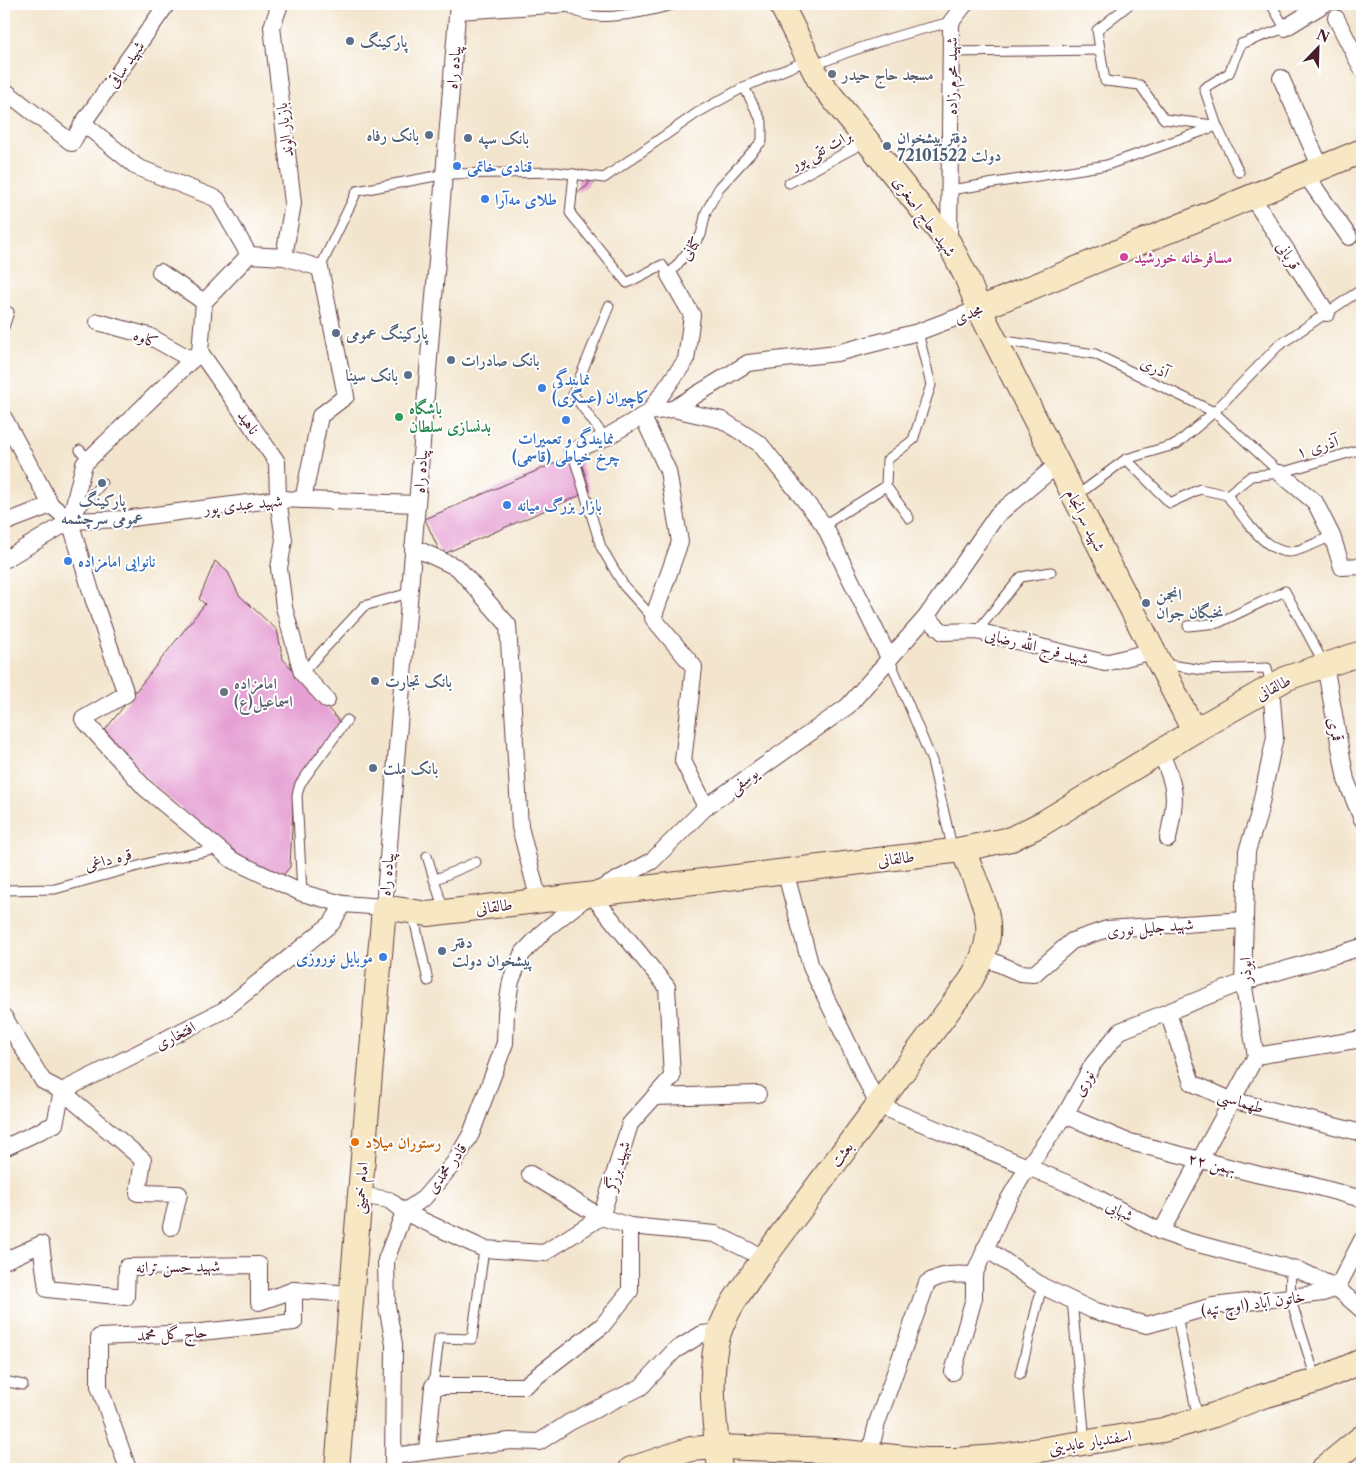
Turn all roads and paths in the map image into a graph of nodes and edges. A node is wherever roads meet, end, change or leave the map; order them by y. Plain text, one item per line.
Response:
1 (167, 4) edge
2 (280, 4) edge
3 (566, 4) edge
4 (677, 4) edge
5 (781, 4) edge
6 (965, 4) edge
7 (1130, 4) edge
8 (1271, 4) edge
9 (1324, 4) edge
10 (458, 7) edge
11 (1336, 18) dead end
12 (951, 22) junction
13 (1285, 28) junction
14 (1099, 50) junction
15 (952, 52) junction
16 (810, 63) junction
17 (1362, 69) edge
18 (1281, 78) dead end
19 (744, 87) junction
20 (4, 90) edge
21 (83, 123) junction
22 (1217, 126) junction
23 (867, 141) junction
24 (1362, 151) edge
25 (1239, 172) dead end
26 (1314, 172) junction
27 (444, 174) junction
28 (574, 174) junction
29 (789, 183) dead end
30 (950, 190) junction
31 (1252, 197) junction
32 (1349, 237) dead end
33 (949, 243) junction
34 (249, 255) junction
35 (284, 257) junction
36 (320, 268) junction
37 (160, 272) dead end
38 (669, 276) junction
39 (1362, 288) edge
40 (204, 302) junction
41 (609, 306) dead end
42 (978, 309) junction
43 (10, 312) dead end
44 (1327, 313) junction
45 (98, 322) dead end
46 (4, 326) edge
47 (918, 332) junction
48 (994, 339) junction
49 (196, 356) junction
50 (673, 409) junction
51 (1214, 412) junction
52 (646, 414) junction
53 (4, 418) edge
54 (605, 438) junction
55 (1362, 449) edge
56 (572, 451) joint
57 (1126, 459) junction
58 (1058, 464) junction
59 (1280, 472) junction
60 (102, 483) dead end
61 (886, 486) junction
62 (1227, 495) junction
63 (1074, 497) junction
64 (278, 499) junction
65 (303, 500) junction
66 (417, 504) junction
67 (51, 505) junction
68 (909, 518) dead end
69 (70, 521) junction
70 (4, 523) edge
71 (824, 525) junction
72 (1332, 536) junction
73 (413, 547) junction
74 (4, 560) edge
75 (1362, 566) edge
76 (1051, 572) dead end
77 (409, 592) junction
78 (926, 617) junction
79 (653, 618) junction
80 (1188, 626) dead end
81 (977, 631) junction
82 (1362, 653) edge
83 (1156, 657) junction
84 (889, 658) junction
85 (1325, 665) junction
86 (302, 673) junction
87 (1271, 687) junction
88 (327, 700) dead end
89 (346, 720) dead end
90 (1194, 731) junction
91 (1160, 751) junction
92 (706, 807) junction
93 (1362, 819) edge
94 (1168, 839) dead end
95 (219, 849) junction
96 (958, 850) junction
97 (427, 856) dead end
98 (476, 862) dead end
99 (785, 871) junction
100 (434, 880) junction
101 (4, 890) edge
102 (302, 893) junction
103 (591, 894) junction
104 (539, 900) junction
105 (343, 904) junction
106 (384, 907) junction
107 (412, 911) junction
108 (444, 912) junction
109 (1245, 920) junction
110 (1362, 947) edge
111 (983, 958) junction
112 (428, 981) dead end
113 (1243, 982) junction
114 (1168, 1013) junction
115 (4, 1017) edge
116 (1362, 1039) edge
117 (1256, 1056) junction
118 (62, 1091) junction
119 (758, 1094) dead end
120 (654, 1097) junction
121 (1230, 1100) junction
122 (878, 1105) junction
123 (1065, 1115) junction
124 (1362, 1133) edge
125 (4, 1148) edge
126 (1201, 1161) junction
127 (1027, 1168) junction
128 (530, 1174) dead end
129 (360, 1195) junction
130 (1362, 1199) edge
131 (404, 1212) junction
132 (601, 1217) junction
133 (630, 1226) junction
134 (171, 1227) dead end
135 (1161, 1232) junction
136 (1362, 1240) edge
137 (985, 1248) junction
138 (484, 1249) junction
139 (764, 1258) junction
140 (4, 1261) edge
141 (1292, 1269) junction
142 (974, 1275) junction
143 (1042, 1286) junction
144 (1337, 1288) junction
145 (294, 1290) junction
146 (352, 1294) junction
147 (1290, 1297) junction
148 (1072, 1300) junction
149 (1362, 1310) edge
150 (1177, 1316) junction
151 (719, 1332) junction
152 (1362, 1361) edge
153 (953, 1372) dead end
154 (1020, 1374) dead end
155 (4, 1381) edge
156 (1316, 1381) junction
157 (23, 1385) dead end
158 (433, 1386) junction
159 (1198, 1420) junction
160 (1362, 1437) edge
161 (1085, 1442) junction
162 (427, 1452) junction
163 (719, 1458) edge
164 (393, 1462) edge
165 (868, 1462) edge
166 (996, 1463) edge
167 (128, 1469) edge
168 (337, 1469) edge
169 (631, 1469) edge
170 (1323, 1469) edge

1 - 21 street, شهید ساقی
2 - 35 street, بازیار الوند
3 - 4 lane
3 - 10 street
5 - 16 street, شهید حاج اصغری
6 - 12 street, شهید محرم زاده
7 - 14 lane
8 - 13 lane
9 - 13 street
10 - 27 street, پیاده راه
11 - 17 street
12 - 15 street, شهید محرم زاده
12 - 16 lane
13 - 22 lane
14 - 15 lane
14 - 22 lane
15 - 30 street, شهید محرم زاده
16 - 19 lane
16 - 23 street, شهید حاج اصغری
18 - 26 street
19 - 28 lane
19 - 38 lane, کتانی
20 - 21 street, شهید ساقی
21 - 34 street
22 - 25 lane
22 - 30 lane
23 - 29 lane, برات تقی پور
23 - 33 street, شهید حاج اصغری
24 - 26 street, مجدی
26 - 31 street, مجدی
26 - 32 street
27 - 28 lane
27 - 36 lane
27 - 66 street, پیاده راه
28 - 38 lane
30 - 33 street, شهید محرم زاده
31 - 42 street, مجدی
31 - 44 street, قربانی
33 - 42 street, شهید حاج اصغری
34 - 35 street
34 - 40 street
35 - 36 street
36 - 65 street
37 - 40 street
38 - 52 street, کتانی
39 - 44 lane
40 - 49 street
41 - 54 lane
42 - 47 street, مجدی
42 - 48 street, شهید سرانجام
43 - 46 lane
44 - 51 lane
45 - 49 street, کاوه
47 - 50 street, مجدی
47 - 61 lane
48 - 51 lane, آذری
48 - 58 street, شهید سرانجام
49 - 64 street, ناهید
49 - 69 street
50 - 52 street, مجدی
50 - 71 street
51 - 57 lane
51 - 59 lane, آذری
52 - 54 street, مجدی
52 - 79 street
53 - 67 street
54 - 56 street, مجدی
55 - 59 lane, آذری ۱
56 - 79 lane
57 - 62 lane
57 - 63 lane
58 - 63 street, شهید سرانجام
58 - 78 street, یوسفی
59 - 62 lane, آذری ۱
59 - 72 street
60 - 69 lane
61 - 68 lane
61 - 71 lane
62 - 72 lane
63 - 83 street, شهید سرانجام
64 - 65 street, شهید عبدی پور
64 - 69 street, شهید عبدی پور
64 - 86 street, ناهید
65 - 66 street, شهید عبدی پور
66 - 73 street, پیاده راه
67 - 69 street
67 - 70 street
69 - 74 street
69 - 95 street
71 - 84 street
72 - 75 street
73 - 77 street, پیاده راه
73 - 104 street
76 - 81 lane
77 - 86 lane
77 - 106 street, پیاده راه
78 - 81 street, شهید فرج الله رضایی
78 - 84 street, یوسفی
79 - 92 street
80 - 85 lane
81 - 83 street, شهید فرج الله رضایی
82 - 85 street, طالقانی
83 - 87 lane
83 - 90 street, شهید سرانجام
84 - 92 street, یوسفی
84 - 96 lane
85 - 87 street, طالقانی
85 - 93 street, قمری
86 - 88 street
87 - 90 street, طالقانی
87 - 109 street, ابوذر
89 - 102 lane
90 - 91 street, طالقانی
91 - 94 street
91 - 96 street, طالقانی
92 - 103 street, یوسفی
95 - 101 lane, قره داغی
95 - 102 street
96 - 99 street, طالقانی
96 - 111 street, بعثت
97 - 100 lane
98 - 100 lane
99 - 103 street, طالقانی
99 - 122 street
100 - 108 lane
102 - 105 street
103 - 104 street, طالقانی
103 - 120 street, شهید برزگر
103 - 131 street, قادر محمدی
104 - 108 street, طالقانی
105 - 106 street
105 - 118 street, افتخاری
106 - 107 street, طالقانی
106 - 129 street, امام خمینی
107 - 108 street, طالقانی
107 - 112 lane
109 - 111 street, شهید جلیل نوری
109 - 113 street, ابوذر
110 - 113 street, نوری
111 - 122 street, بعثت
113 - 114 street, نوری
113 - 117 street, ابوذر
114 - 121 street, طهماسبی
114 - 123 street, نوری
115 - 118 street
116 - 117 street
117 - 121 street
118 - 125 street
118 - 134 street
119 - 120 street
120 - 132 street, شهید برزگر
121 - 124 street, طهماسبی
121 - 126 street
122 - 127 street, شهابی
122 - 139 street, بعثت
123 - 126 street, ۲۲ بهمن
123 - 127 street, نوری
126 - 130 street, ۲۲ بهمن
126 - 135 street
127 - 135 street, شهابی
127 - 137 street, نوری
128 - 132 street
129 - 131 street
129 - 146 street, امام خمینی
131 - 138 street
131 - 164 street
132 - 133 street
132 - 138 street
133 - 139 street
133 - 158 street
135 - 141 street, شهابی
136 - 144 street
137 - 142 street, نوری
137 - 143 street, خاتون آباد (اوچ تپه)
138 - 158 lane
139 - 151 street, بعثت
140 - 145 street, شهید حسن ترانه
141 - 144 street, شهابی
141 - 147 lane
142 - 153 street, نوری
142 - 165 street
143 - 148 street, خاتون آباد (اوچ تپه)
143 - 154 lane
144 - 147 street, خاتون آباد (اوچ تپه)
144 - 149 street, شهابی
145 - 146 street
145 - 167 street, حاج گل محمد
146 - 168 street, امام خمینی
147 - 150 street, خاتون آباد (اوچ تپه)
147 - 156 lane
148 - 150 street, خاتون آباد (اوچ تپه)
148 - 161 lane
150 - 159 lane
151 - 162 street
151 - 163 street, بعثت
152 - 156 street, اسفندیار عابدینی
155 - 157 lane
156 - 159 street, اسفندیار عابدینی
158 - 162 street
159 - 161 street, اسفندیار عابدینی
160 - 170 street
161 - 166 street, اسفندیار عابدینی
162 - 164 street
163 - 165 street, اسفندیار عابدینی
163 - 169 street, اسفندیار عابدینی
165 - 166 street, اسفندیار عابدینی

